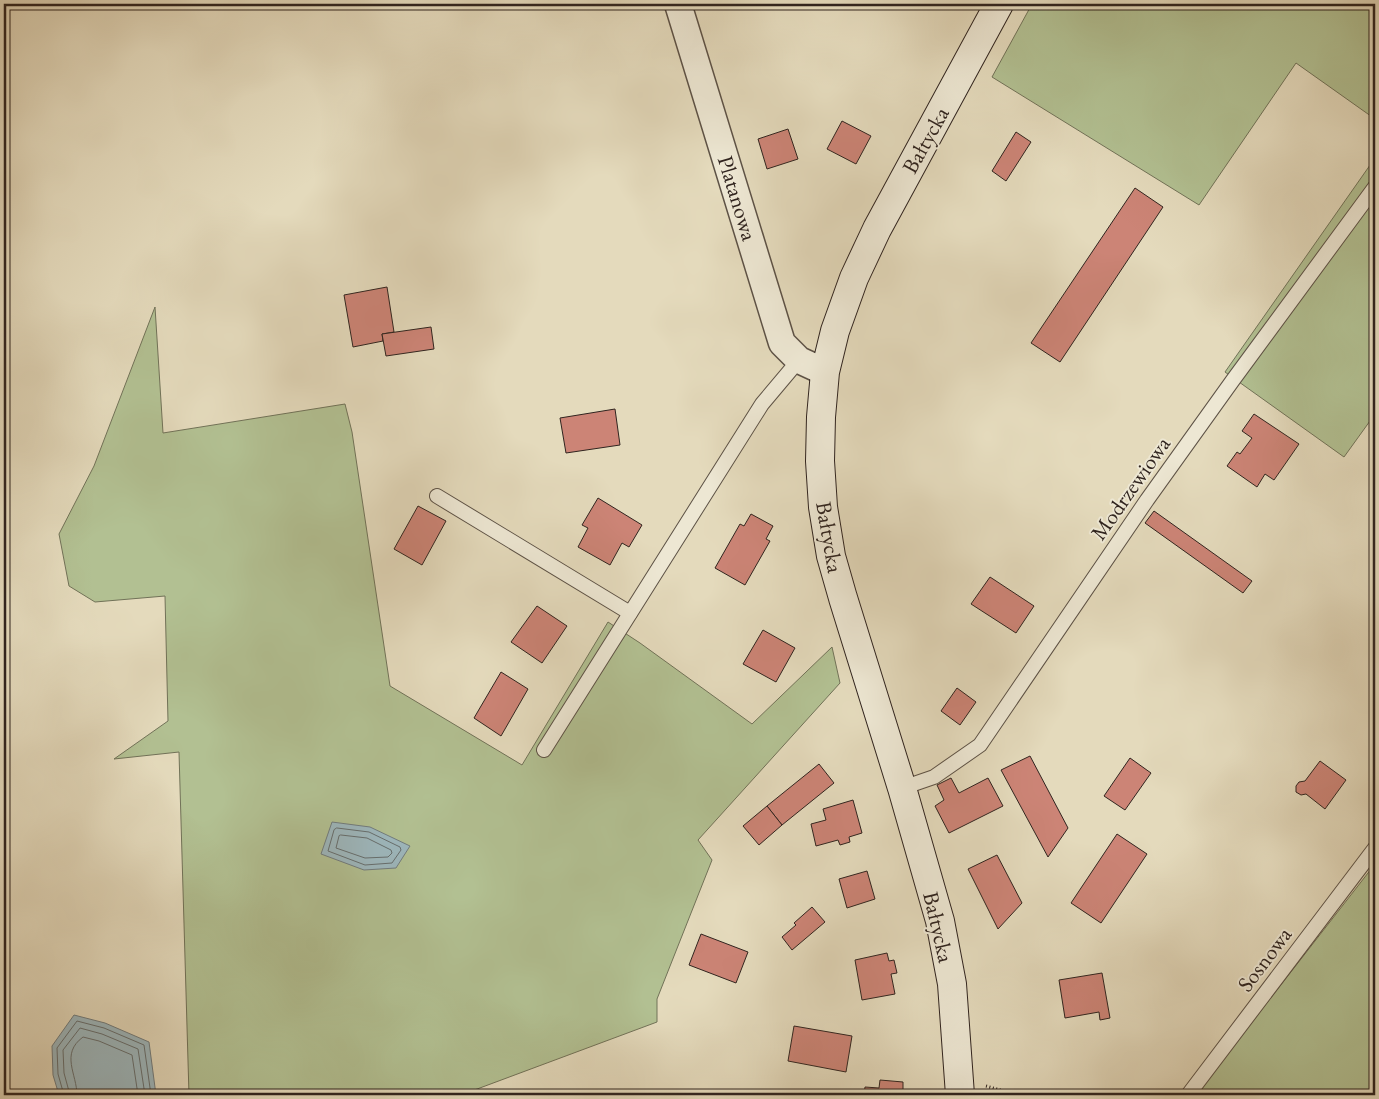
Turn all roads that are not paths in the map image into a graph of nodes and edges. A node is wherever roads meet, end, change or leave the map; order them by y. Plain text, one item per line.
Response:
1 (678, 4) edge
2 (999, 4) edge
3 (1375, 187) edge
4 (799, 360) junction
5 (825, 372) junction
6 (437, 496) dead end
7 (630, 613) junction
8 (544, 750) dead end
9 (902, 788) junction
10 (1375, 848) edge
11 (960, 1095) edge
12 (1188, 1095) edge

1 - 4 street, Platanowa
2 - 5 street, Bałtycka
3 - 9 lane, Modrzewiowa
4 - 5 street, Platanowa
4 - 7 lane
5 - 9 street, Bałtycka
6 - 7 lane
7 - 8 lane
9 - 11 street, Bałtycka
10 - 12 lane, Sosnowa

